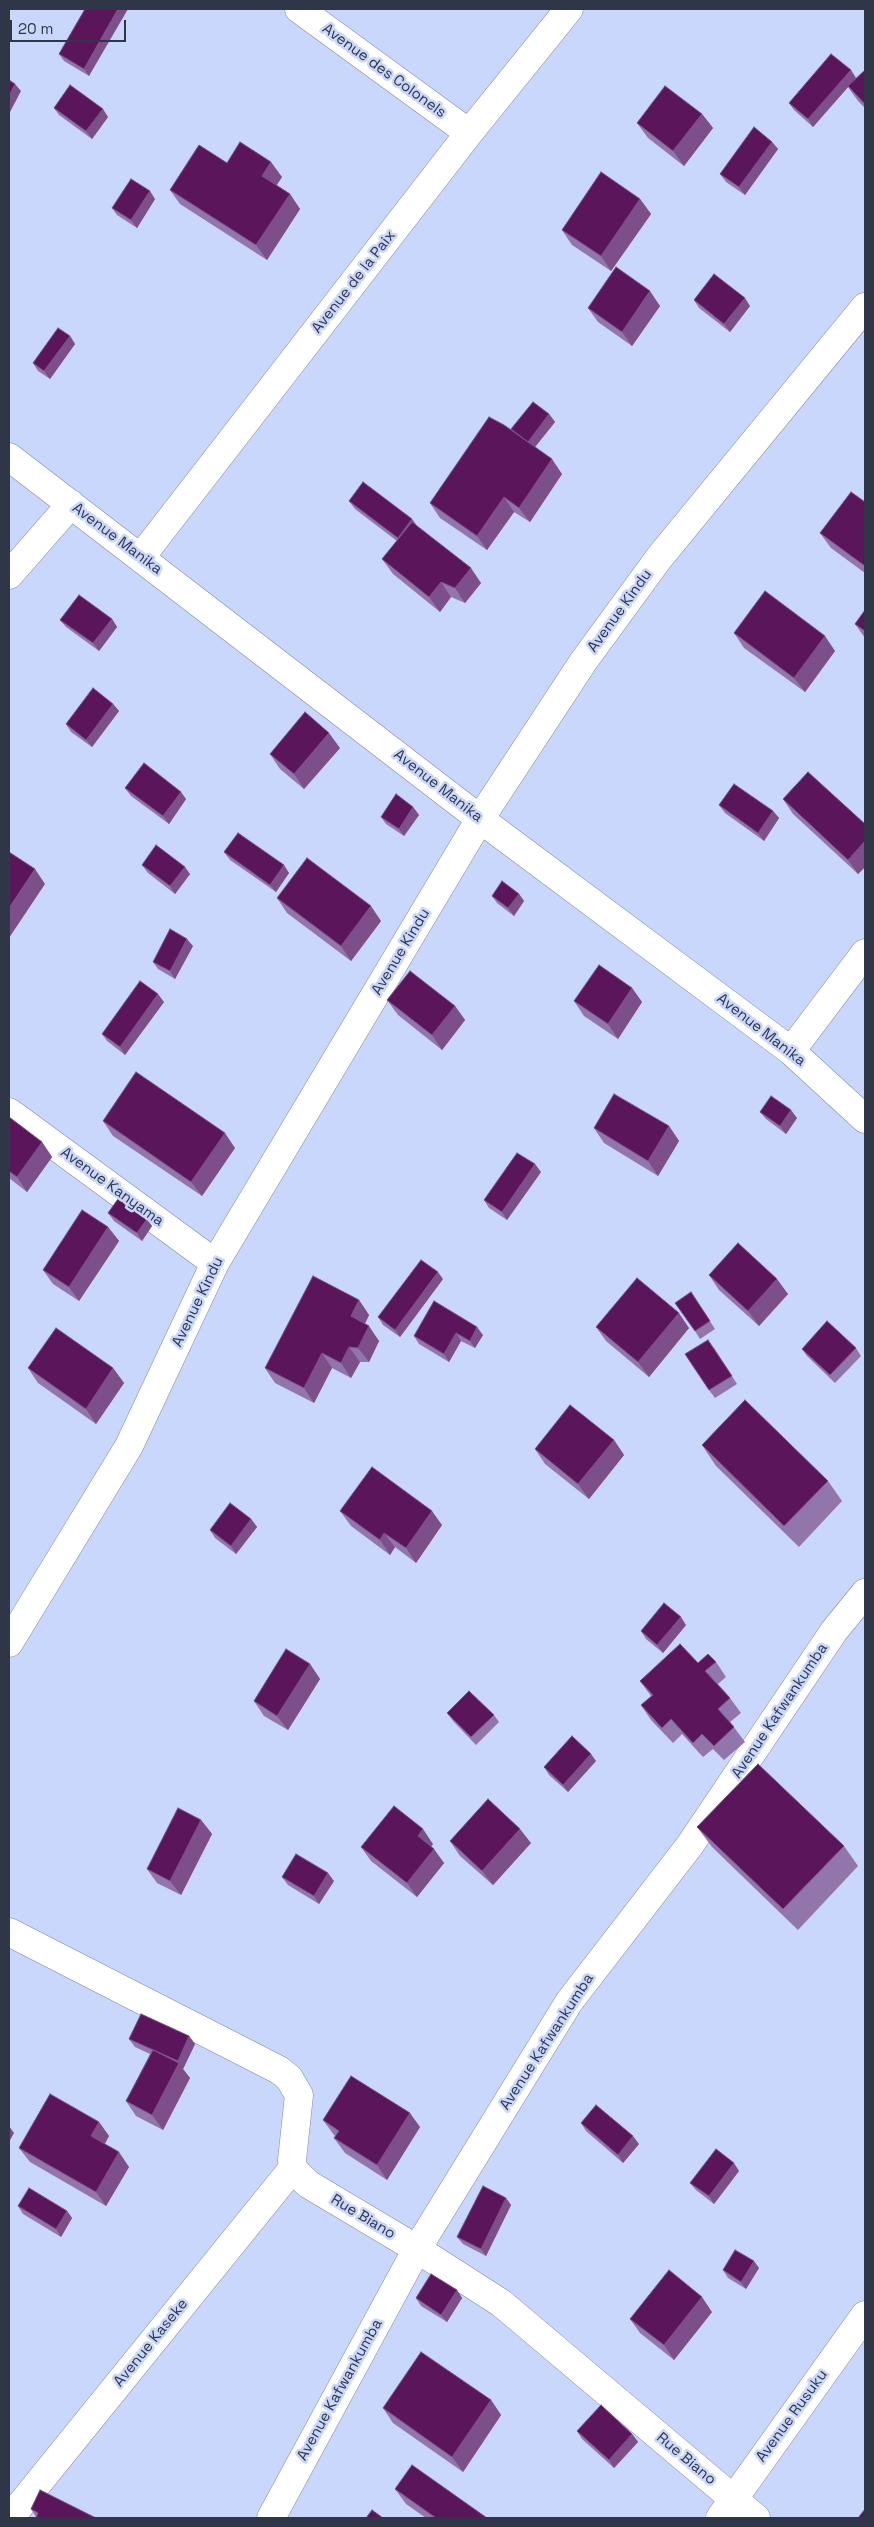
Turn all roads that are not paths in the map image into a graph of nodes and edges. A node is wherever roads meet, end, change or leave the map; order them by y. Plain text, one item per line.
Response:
1 (299, 9) edge
2 (570, 9) edge
3 (469, 134) junction
4 (865, 307) edge
5 (9, 457) edge
6 (71, 504) junction
7 (141, 556) junction
8 (9, 575) edge
9 (480, 819) junction
10 (865, 953) edge
11 (791, 1050) junction
12 (9, 1112) edge
13 (865, 1119) edge
14 (215, 1263) junction
15 (865, 1593) edge
16 (9, 1643) edge
17 (9, 1932) edge
18 (292, 2168) junction
19 (417, 2249) junction
20 (865, 2315) edge
21 (726, 2508) edge
22 (10, 2518) edge
23 (271, 2518) edge
24 (756, 2518) edge

1 - 3 street, Avenue des Colonels
2 - 3 street, Avenue de la Paix
3 - 7 street, Avenue de la Paix
4 - 9 street, Avenue Kindu
5 - 6 street, Avenue Manika
6 - 7 street, Avenue Manika
6 - 8 street
7 - 9 street, Avenue Manika
9 - 11 street, Avenue Manika
9 - 14 street, Avenue Kindu
10 - 11 street
11 - 13 street, Avenue Manika
12 - 14 street, Avenue Kanyama
14 - 16 street, Avenue Kindu
15 - 19 street, Avenue Kafwankumba
17 - 18 street
18 - 19 street, Rue Biano
18 - 22 street, Avenue Kaseke
19 - 21 street, Rue Biano
19 - 23 street, Avenue Kafwankumba
20 - 21 street, Avenue Rusuku
21 - 24 street, Rue Biano

